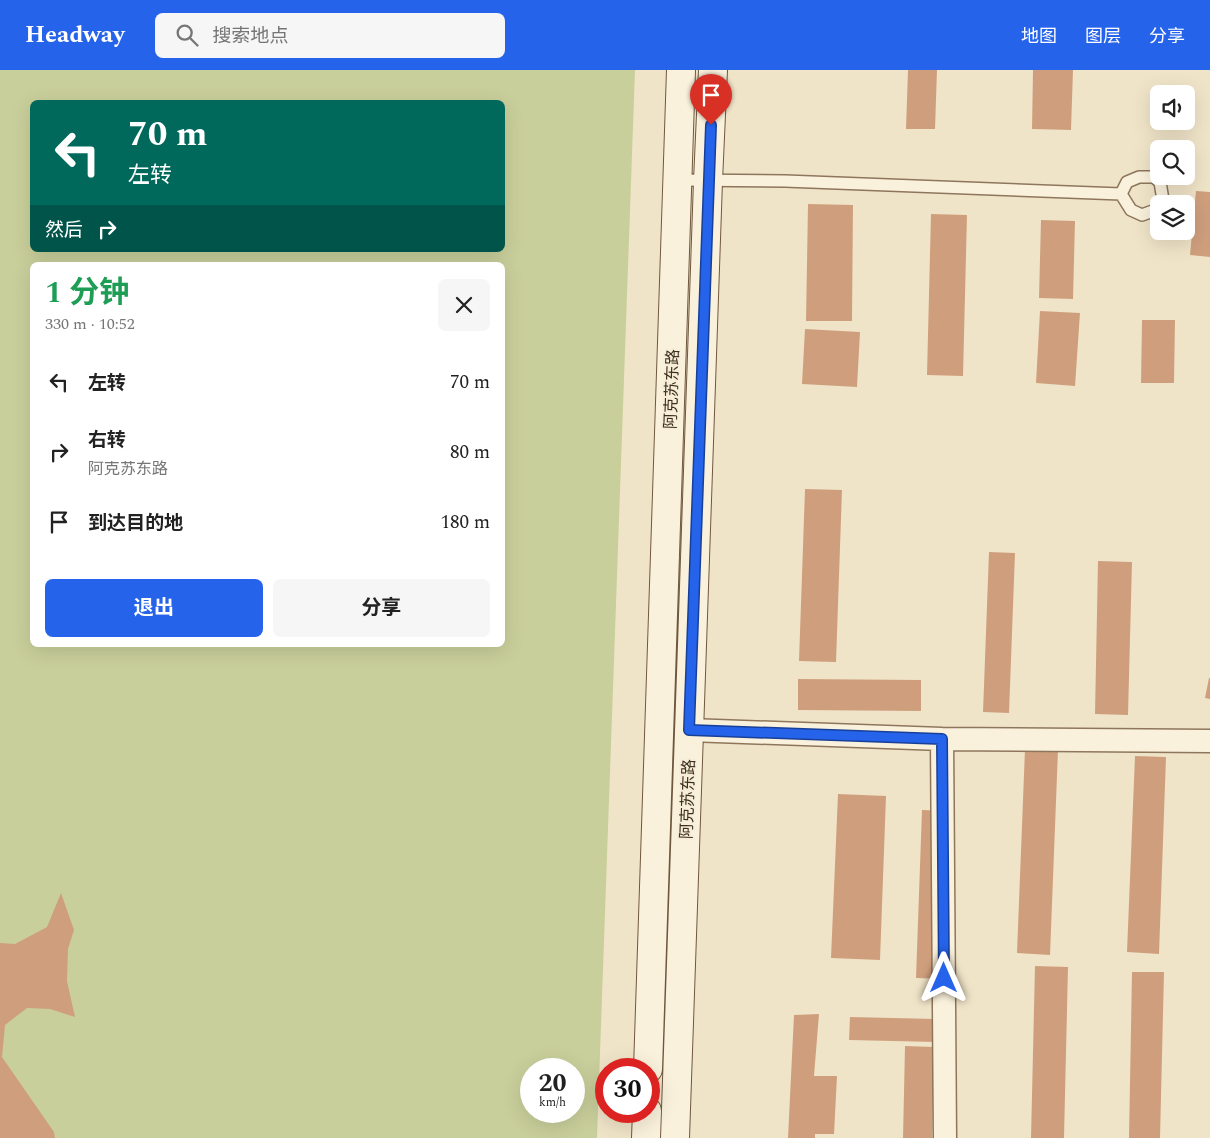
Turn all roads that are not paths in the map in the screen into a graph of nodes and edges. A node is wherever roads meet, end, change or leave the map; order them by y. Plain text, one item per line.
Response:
1 (682, 70) edge
2 (713, 70) edge
3 (678, 180) junction
4 (708, 180) junction
5 (1121, 194) junction
6 (1162, 195) edge
7 (1150, 212) edge
8 (689, 730) junction
9 (942, 739) junction
10 (1210, 741) edge
11 (648, 1058) edge
12 (646, 1123) edge
13 (646, 1138) edge
14 (675, 1138) edge
15 (945, 1138) edge

1 - 3 main road, 阿克苏东路
2 - 4 main road, 阿克苏东路
3 - 4 lane
3 - 11 main road, 阿克苏东路
4 - 5 lane
4 - 8 main road, 阿克苏东路
5 - 6 lane
5 - 7 lane
8 - 9 street
8 - 14 main road, 阿克苏东路
9 - 10 street
9 - 15 street
12 - 13 main road

